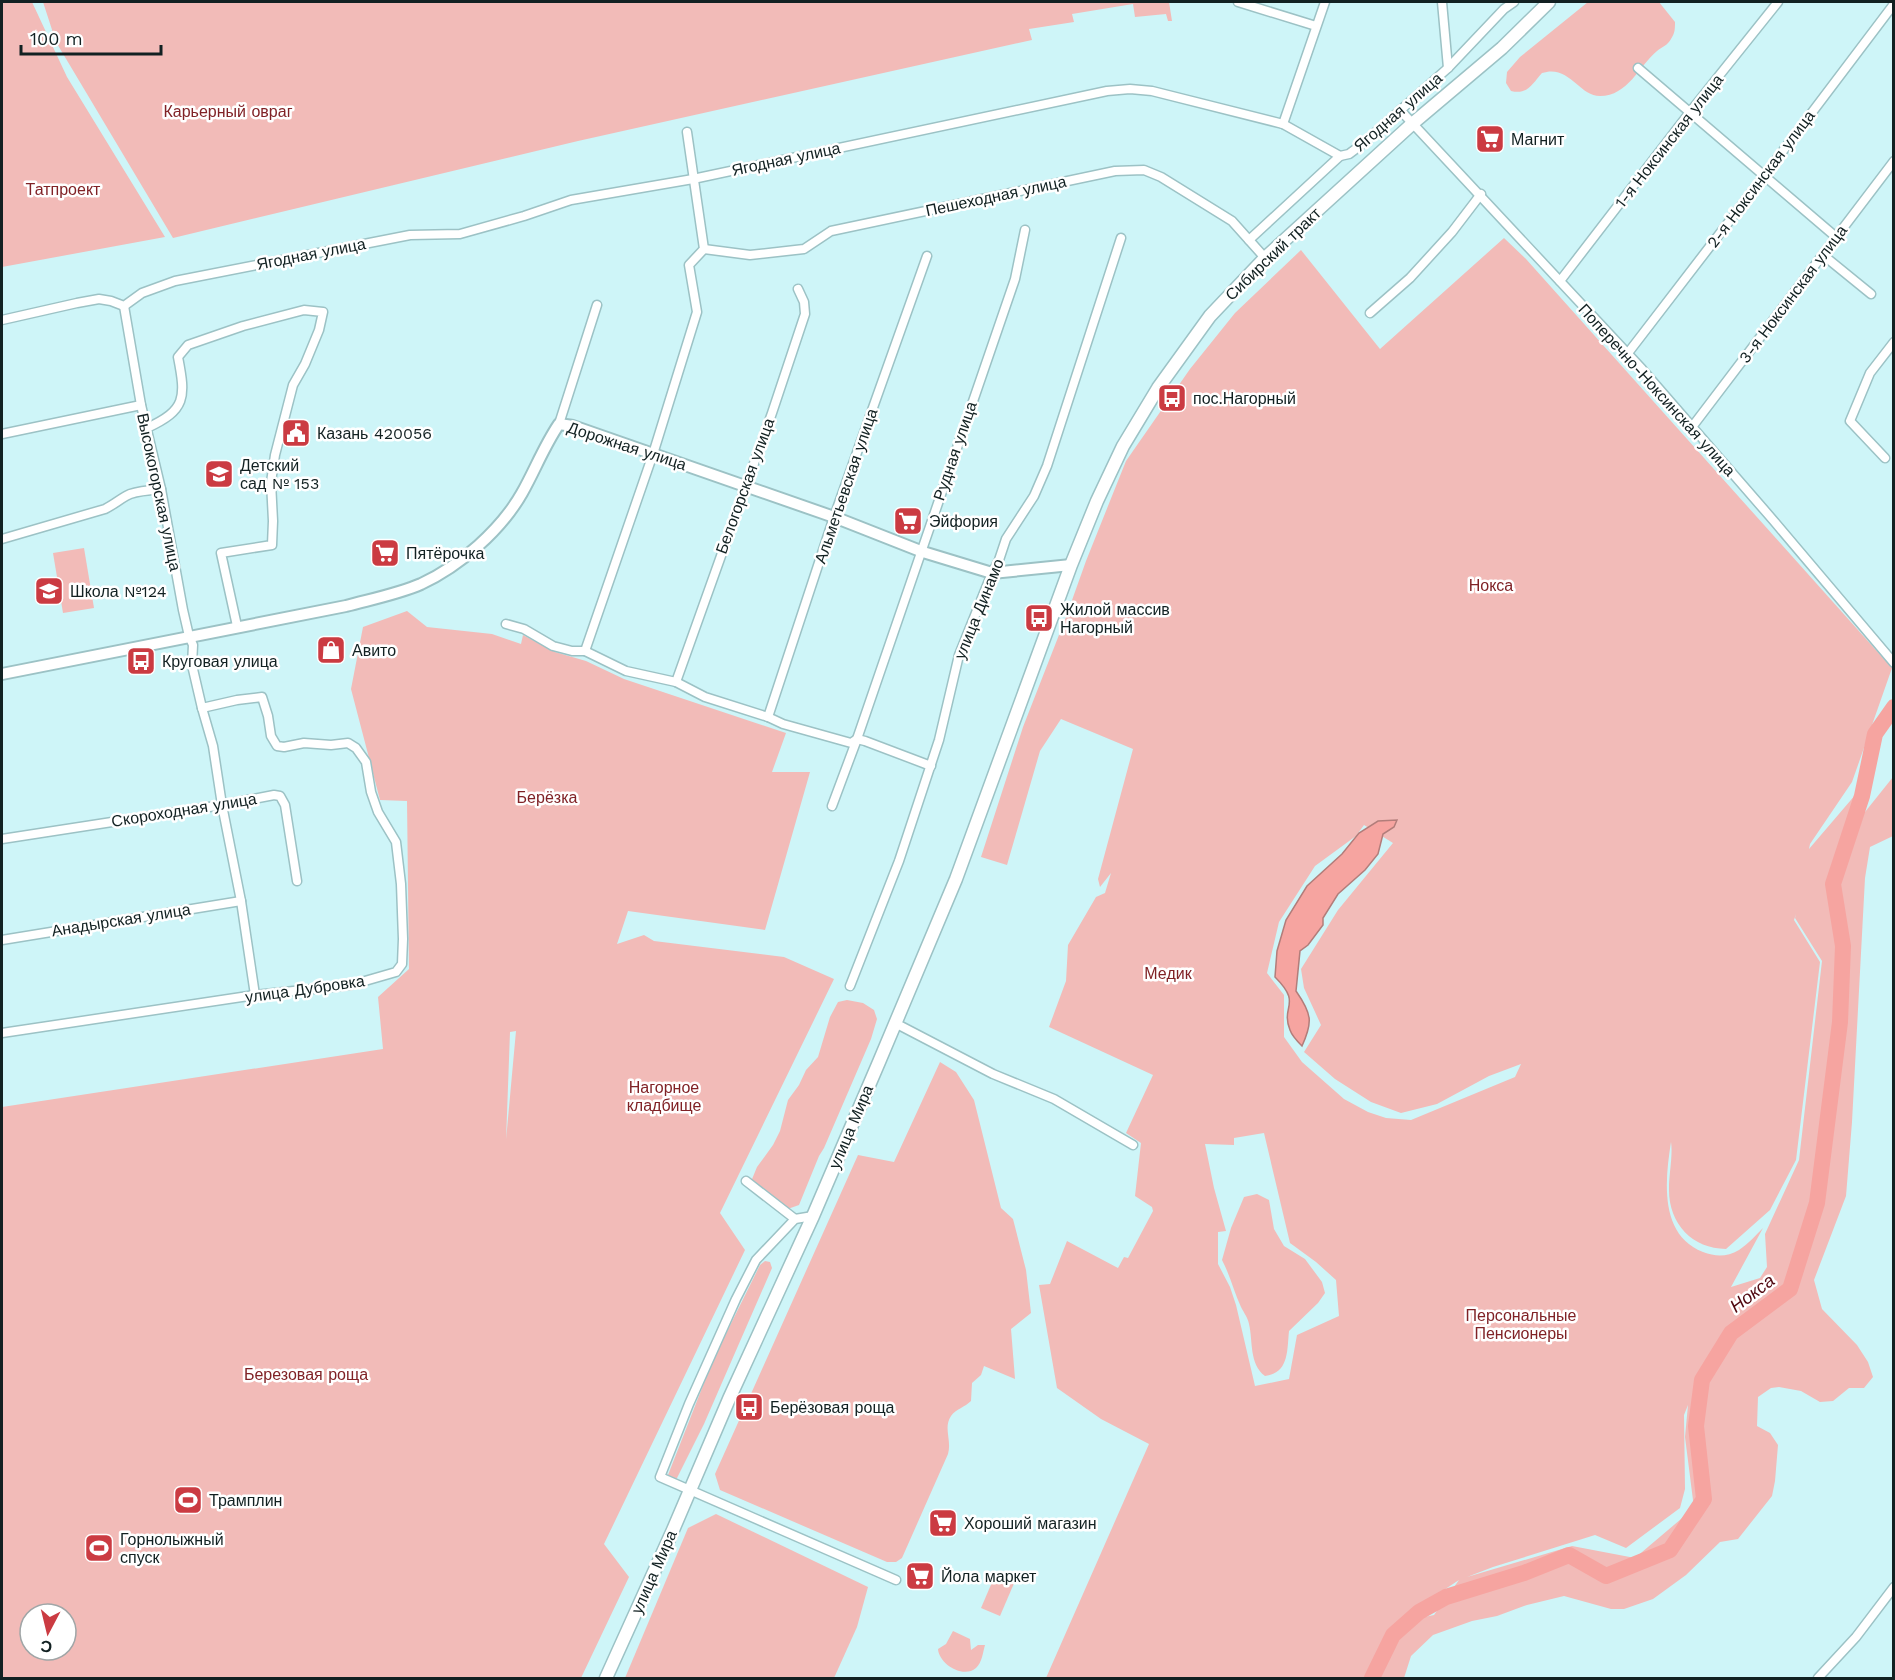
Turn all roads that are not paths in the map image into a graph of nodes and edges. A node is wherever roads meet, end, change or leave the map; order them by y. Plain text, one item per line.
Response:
1 (1238, 2) edge
2 (1325, 2) edge
3 (1442, 2) edge
4 (1514, 2) edge
5 (1550, 2) edge
6 (1778, 2) edge
7 (1893, 4) edge
8 (1316, 26) junction
9 (1448, 68) junction
10 (1638, 68) dead end
11 (1400, 110) junction
12 (1690, 112) junction
13 (1283, 124) junction
14 (1412, 124) junction
15 (687, 132) dead end
16 (1340, 156) junction
17 (1893, 161) edge
18 (1764, 176) junction
19 (693, 179) junction
20 (1481, 194) junction
21 (1024, 230) dead end
22 (1836, 237) junction
23 (1121, 238) dead end
24 (1249, 240) junction
25 (704, 249) junction
26 (1823, 255) junction
27 (927, 256) dead end
28 (1265, 258) junction
29 (1560, 281) junction
30 (798, 289) dead end
31 (1871, 294) dead end
32 (597, 305) dead end
33 (124, 306) junction
34 (1370, 314) dead end
35 (2, 320) edge
36 (1893, 342) edge
37 (1628, 353) junction
38 (141, 405) junction
39 (559, 424) junction
40 (1692, 427) junction
41 (147, 428) junction
42 (2, 435) edge
43 (653, 454) junction
44 (1885, 458) dead end
45 (745, 485) junction
46 (161, 489) junction
47 (834, 517) junction
48 (2, 538) edge
49 (923, 552) junction
50 (1071, 565) junction
51 (992, 573) junction
52 (506, 624) dead end
53 (237, 626) junction
54 (189, 636) junction
55 (585, 651) junction
56 (1893, 663) edge
57 (2, 674) edge
58 (675, 682) junction
59 (202, 708) junction
60 (768, 717) junction
61 (857, 739) junction
62 (931, 766) junction
63 (222, 805) junction
64 (832, 806) dead end
65 (2, 839) edge
66 (297, 881) dead end
67 (241, 901) junction
68 (2, 940) edge
69 (850, 986) dead end
70 (255, 995) junction
71 (895, 1023) junction
72 (2, 1033) edge
73 (1133, 1145) dead end
74 (746, 1181) dead end
75 (813, 1216) junction
76 (795, 1219) junction
77 (690, 1490) junction
78 (896, 1581) dead end
79 (1893, 1587) edge
80 (606, 1678) edge
81 (1818, 1678) edge

1 - 8 street
2 - 8 street
3 - 9 street
4 - 9 street, Ягодная улица
5 - 14 main road, Сибирский тракт
6 - 12 street, 1-я Ноксинская улица
7 - 18 street, 2-я Ноксинская улица
8 - 13 street
9 - 11 street, Ягодная улица
10 - 12 street
11 - 14 street, Поперечно-Ноксинская улица
11 - 16 street, Ягодная улица
12 - 18 street
12 - 29 street, 1-я Ноксинская улица
13 - 16 street, Ягодная улица
13 - 19 street, Ягодная улица
14 - 20 street, Поперечно-Ноксинская улица
14 - 28 main road, Сибирский тракт
15 - 19 street
16 - 24 street
17 - 22 street, 3-я Ноксинская улица
18 - 22 street
18 - 37 street, 2-я Ноксинская улица
19 - 25 street
19 - 33 street, Ягодная улица
20 - 29 street, Поперечно-Ноксинская улица
20 - 34 street
21 - 49 street, Рудная улица
22 - 26 street, 3-я Ноксинская улица
23 - 51 street, улица Динамо
24 - 25 street, Пешеходная улица
24 - 28 street, Пешеходная улица
25 - 43 street
26 - 31 street
26 - 40 street, 3-я Ноксинская улица
27 - 47 street, Альметьевская улица
28 - 50 main road, Сибирский тракт
29 - 37 street, Поперечно-Ноксинская улица
30 - 45 street, Белогорская улица
32 - 39 street
33 - 35 street
33 - 38 street, Высокогорская улица
36 - 44 street
37 - 40 street, Поперечно-Ноксинская улица
38 - 41 street, Высокогорская улица
38 - 42 street
39 - 43 street, Дорожная улица
39 - 53 street, Дорожная улица
40 - 56 street, Поперечно-Ноксинская улица
41 - 46 street, Высокогорская улица
41 - 53 street
43 - 45 street, Дорожная улица
43 - 55 street
45 - 47 street, Дорожная улица
45 - 58 street, Белогорская улица
46 - 48 street
46 - 54 street, Высокогорская улица
47 - 49 street, Дорожная улица
47 - 60 street, Альметьевская улица
49 - 51 street, Дорожная улица
49 - 61 street, Рудная улица
50 - 51 street, Дорожная улица
50 - 71 main road, улица Мира
51 - 62 street, улица Динамо
52 - 55 street
53 - 54 street, Дорожная улица
54 - 57 street, Дорожная улица
54 - 59 street, Высокогорская улица
55 - 58 street
58 - 60 street
59 - 63 street, Высокогорская улица
59 - 70 street, улица Дубровка
60 - 61 street
61 - 62 street
61 - 64 street, Рудная улица
62 - 69 street, улица Динамо
63 - 65 street, Скороходная улица
63 - 66 street, Скороходная улица
63 - 67 street, Высокогорская улица
67 - 68 street, Анадырская улица
67 - 70 street, Высокогорская улица
70 - 72 street, улица Дубровка
71 - 73 street
71 - 75 main road, улица Мира
74 - 76 street
75 - 76 street
75 - 77 main road, улица Мира
76 - 77 street
77 - 78 street
77 - 80 main road, улица Мира
79 - 81 street

